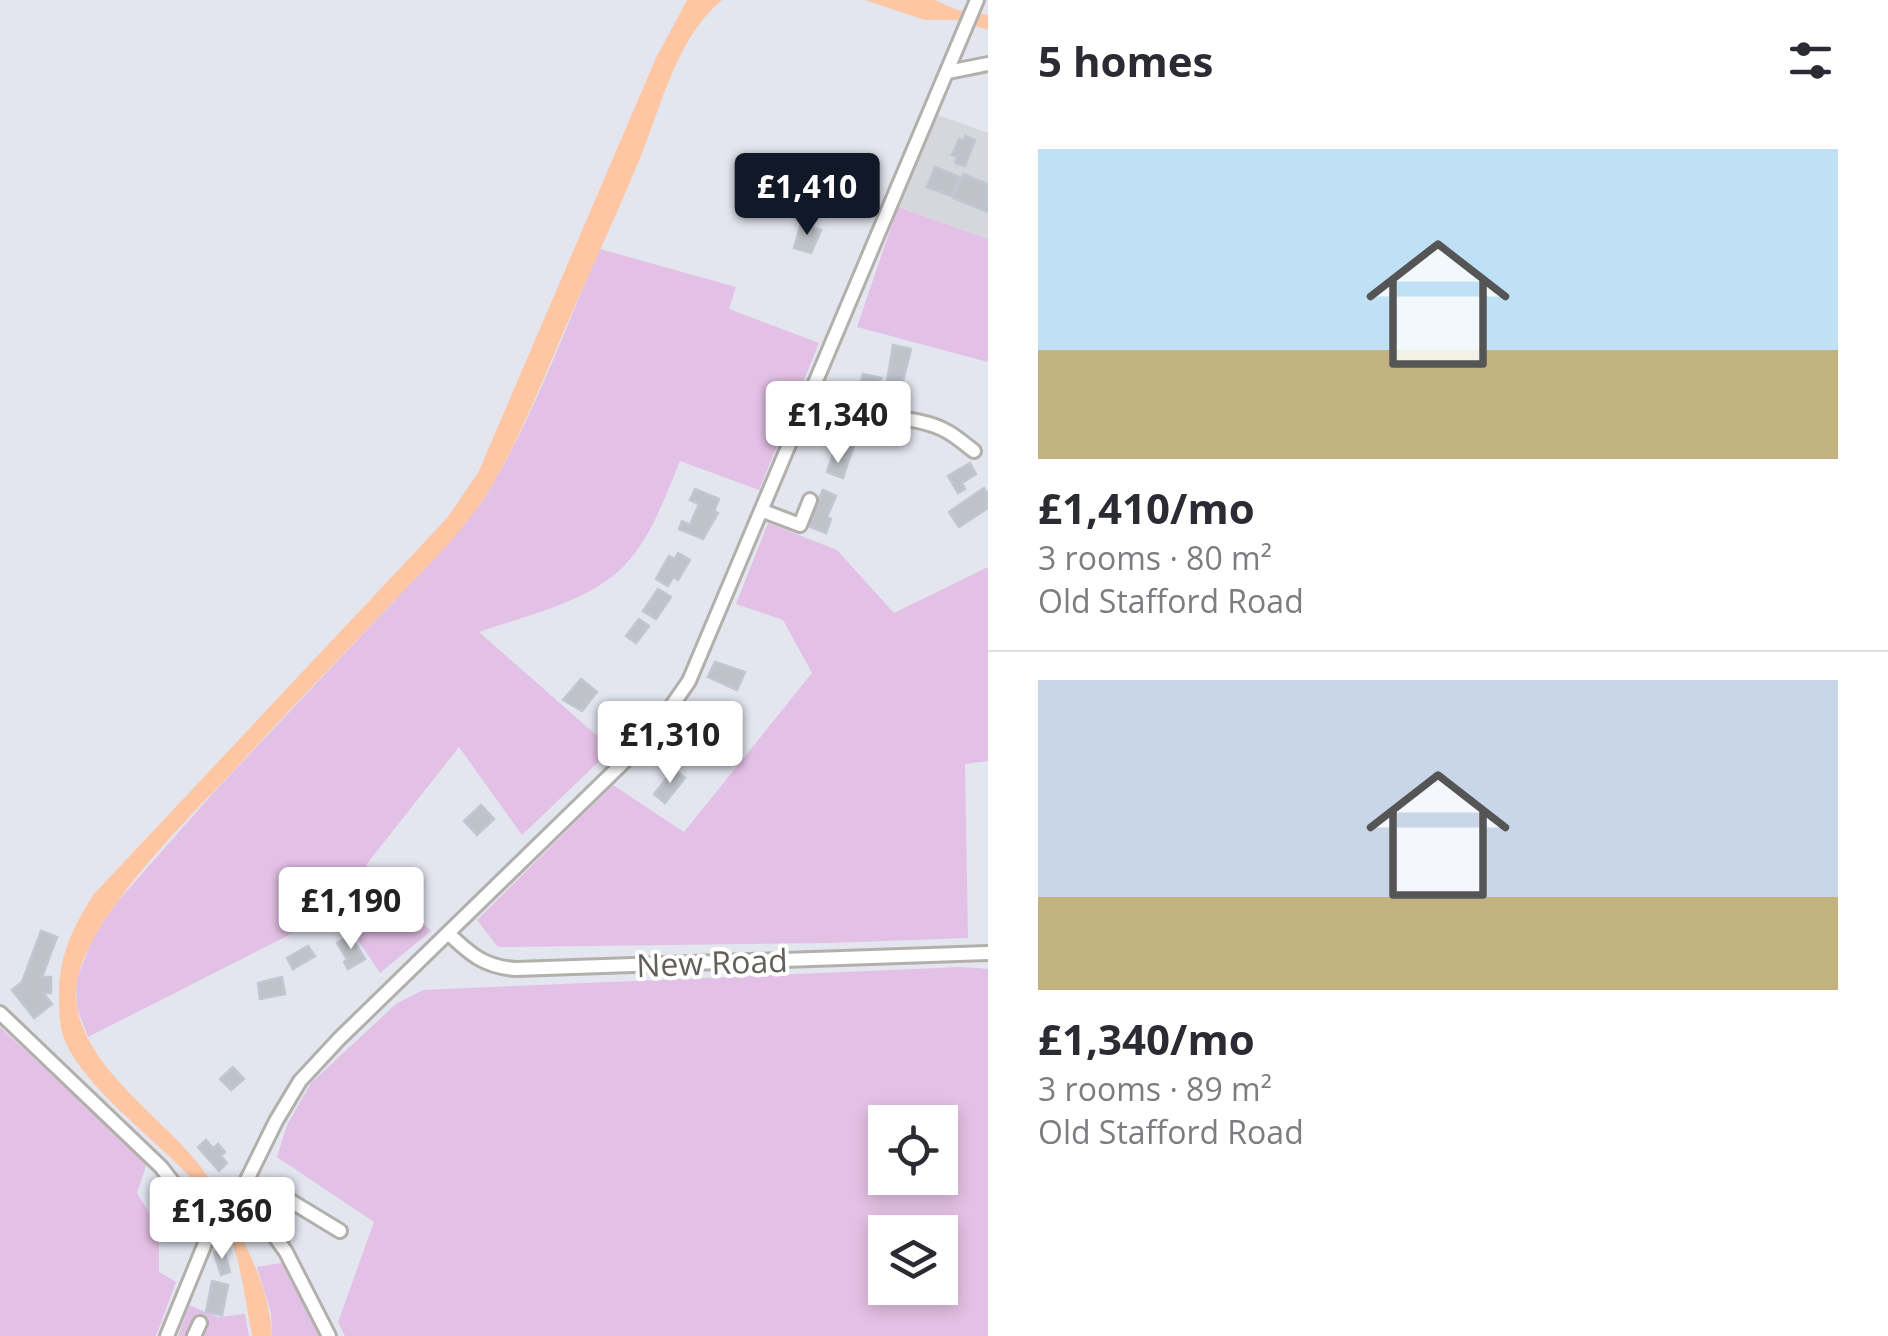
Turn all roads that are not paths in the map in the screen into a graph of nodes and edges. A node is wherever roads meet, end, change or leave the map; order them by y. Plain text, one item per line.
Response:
1 (976, 2) edge
2 (988, 64) edge
3 (948, 72) junction
4 (799, 422) junction
5 (974, 450) dead end
6 (810, 500) dead end
7 (762, 511) junction
8 (448, 933) junction
9 (988, 953) edge
10 (0, 1014) edge
11 (235, 1202) junction
12 (212, 1228) junction
13 (340, 1231) dead end
14 (167, 1336) edge
15 (329, 1336) edge

1 - 3 street
2 - 3 street
3 - 4 street
4 - 5 street
4 - 7 street
6 - 7 street
7 - 8 street
8 - 9 street, New Road
8 - 11 street
10 - 12 street
11 - 12 street
11 - 13 street
11 - 15 street
12 - 14 street

